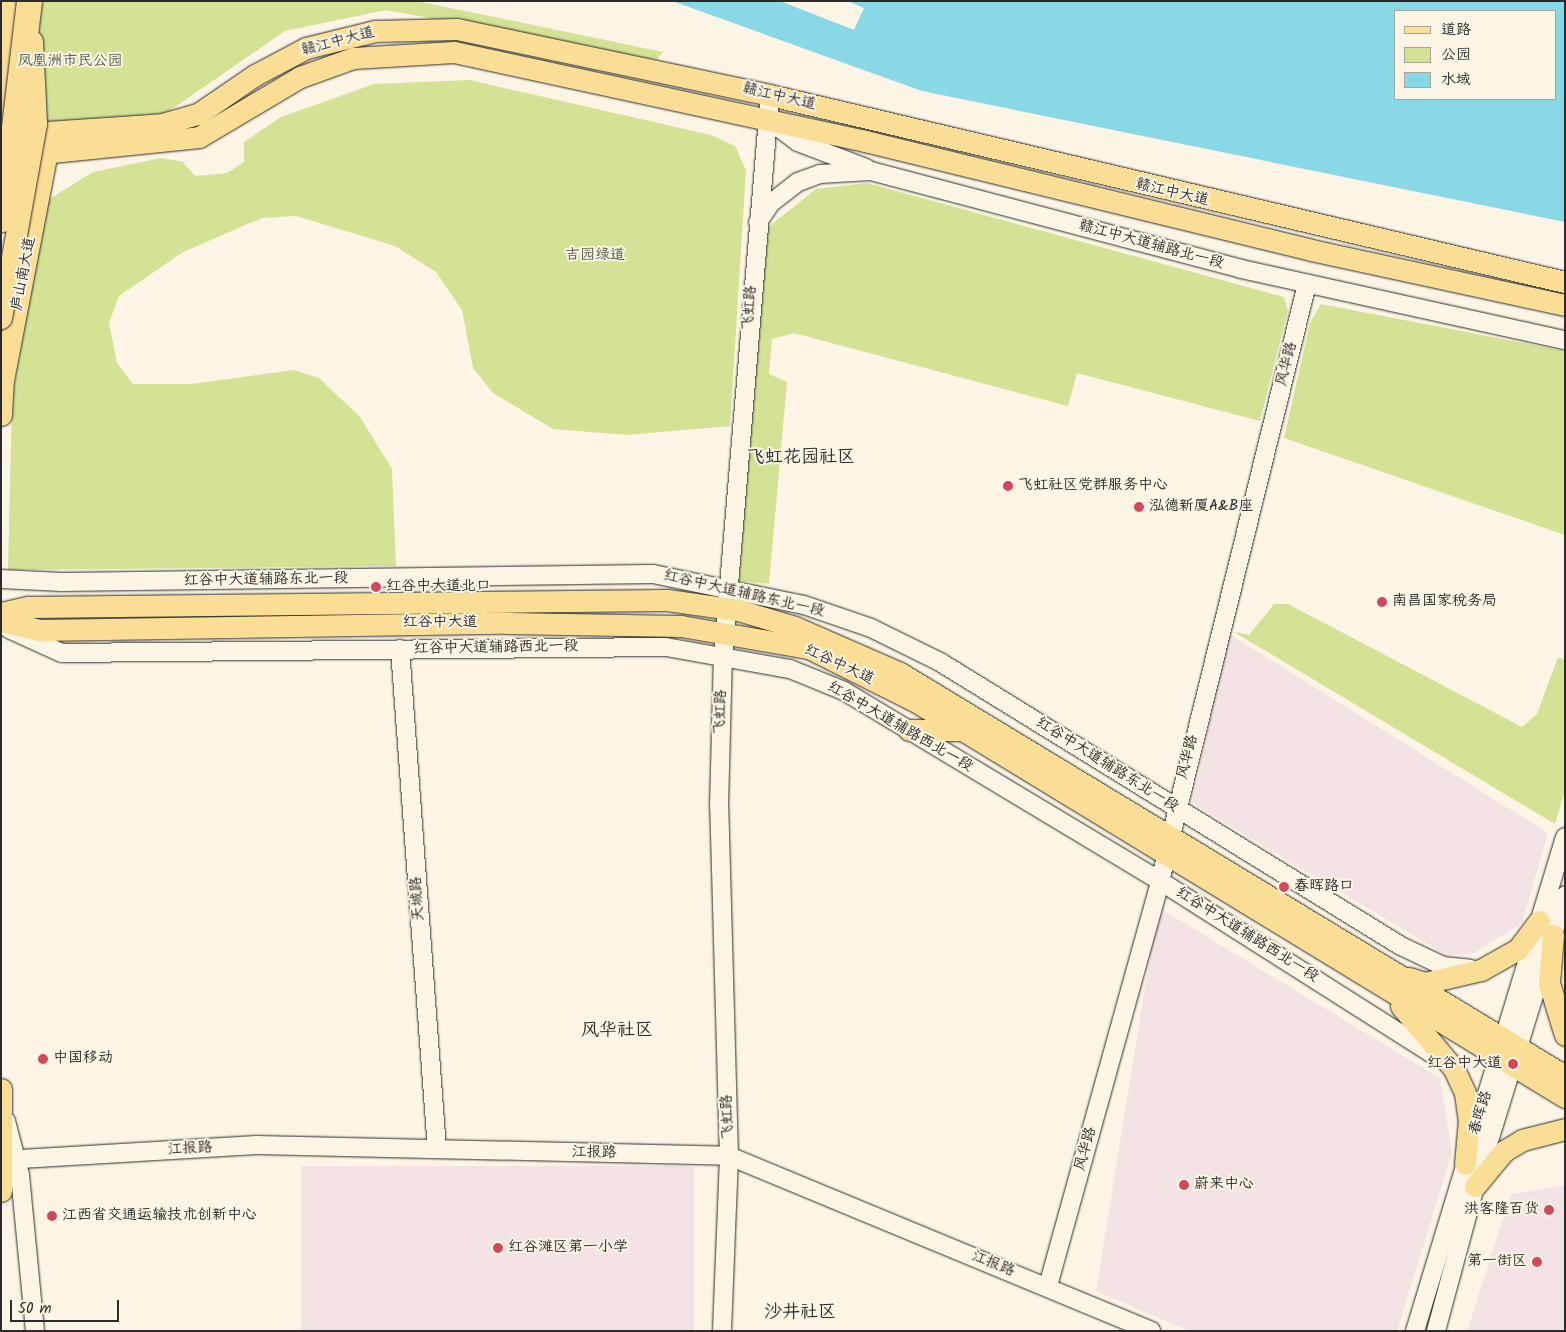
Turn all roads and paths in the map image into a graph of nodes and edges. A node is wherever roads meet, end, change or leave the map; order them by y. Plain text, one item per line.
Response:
1 (20, 1) edge
2 (1, 45) edge
3 (770, 94) junction
4 (1, 119) edge
5 (768, 119) junction
6 (51, 133) junction
7 (1, 135) edge
8 (47, 155) junction
9 (1, 156) edge
10 (871, 171) junction
11 (2, 223) edge
12 (756, 225) junction
13 (1565, 282) edge
14 (1307, 284) junction
15 (1565, 305) edge
16 (1, 318) edge
17 (1565, 340) edge
18 (1, 415) edge
19 (1, 579) edge
20 (727, 598) junction
21 (1, 614) edge
22 (1, 622) edge
23 (1, 626) edge
24 (724, 631) junction
25 (400, 650) junction
26 (722, 657) junction
27 (909, 730) junction
28 (961, 730) junction
29 (1176, 807) junction
30 (1170, 835) junction
31 (1565, 838) edge
32 (1166, 856) junction
33 (1160, 881) junction
34 (1565, 896) edge
35 (1546, 928) junction
36 (1481, 970) junction
37 (1402, 976) junction
38 (1381, 987) junction
39 (1565, 1035) edge
40 (1508, 1052) junction
41 (1454, 1069) junction
42 (1565, 1076) edge
43 (1, 1088) edge
44 (1565, 1097) edge
45 (2, 1107) edge
46 (1565, 1129) edge
47 (1542, 1134) junction
48 (1565, 1138) edge
49 (436, 1149) junction
50 (729, 1156) junction
51 (10, 1159) junction
52 (1465, 1164) junction
53 (1475, 1186) junction
54 (1, 1191) edge
55 (1048, 1286) junction
56 (35, 1331) edge
57 (722, 1331) edge
58 (1151, 1331) edge
59 (1414, 1331) edge
60 (1436, 1331) edge

1 - 2 main road
1 - 4 highway
1 - 11 highway, bridge
1 - 16 main road, bridge
3 - 5 street, 飞虹路
3 - 6 main road, 赣江中大道
3 - 13 main road, 赣江中大道
5 - 8 main road, 赣江中大道
5 - 10 street
5 - 12 street, 飞虹路
5 - 15 main road, 赣江中大道
6 - 7 main road, 赣江中大道
6 - 8 main road, 庐山南大道
8 - 9 main road, 赣江中大道
8 - 18 main road, 庐山南大道
10 - 12 street, 赣江中大道辅路北一段
10 - 14 street, 赣江中大道辅路北一段
12 - 20 street, 飞虹路
14 - 17 street, 赣江中大道辅路北一段
14 - 29 street, 风华路
19 - 20 street, 红谷中大道辅路东北一段
20 - 21 main road, 红谷中大道
20 - 24 street, 飞虹路
20 - 29 street, 红谷中大道辅路东北一段
20 - 30 main road, 红谷中大道
22 - 24 main road, 红谷中大道
23 - 25 street, 红谷中大道辅路西北一段
24 - 26 street, 飞虹路
24 - 28 main road, 红谷中大道
25 - 26 street, 红谷中大道辅路西北一段
25 - 49 street, 天城路
26 - 27 street, 红谷中大道辅路西北一段
26 - 50 street, 飞虹路
27 - 28 main road
27 - 33 street, 红谷中大道辅路西北一段
28 - 32 main road, 红谷中大道
29 - 30 street, 风华路
29 - 36 street, 红谷中大道辅路东北一段
30 - 32 street, 风华路
30 - 37 main road, 红谷中大道
31 - 35 street, 春晖路
32 - 33 street, 风华路
32 - 38 main road, 红谷中大道
33 - 41 street, 红谷中大道辅路西北一段
33 - 55 street, 风华路
34 - 35 street, 春晖路
35 - 36 main road
35 - 39 main road
35 - 40 street, 春晖路
36 - 37 main road
37 - 40 main road, 红谷中大道
38 - 40 main road, 红谷中大道
38 - 41 main road
40 - 42 main road, 红谷中大道
40 - 44 main road, 红谷中大道
40 - 52 street, 春晖路
40 - 53 street, 春晖路
41 - 52 main road
43 - 45 main road
45 - 51 main road
46 - 47 main road
47 - 48 street
47 - 53 main road
49 - 50 street, 江报路
49 - 51 street, 江报路
50 - 55 street, 江报路
50 - 57 street, 飞虹路
51 - 54 main road
51 - 56 street
52 - 59 street, 春晖路
53 - 60 street, 春晖路
55 - 58 street, 江报路

